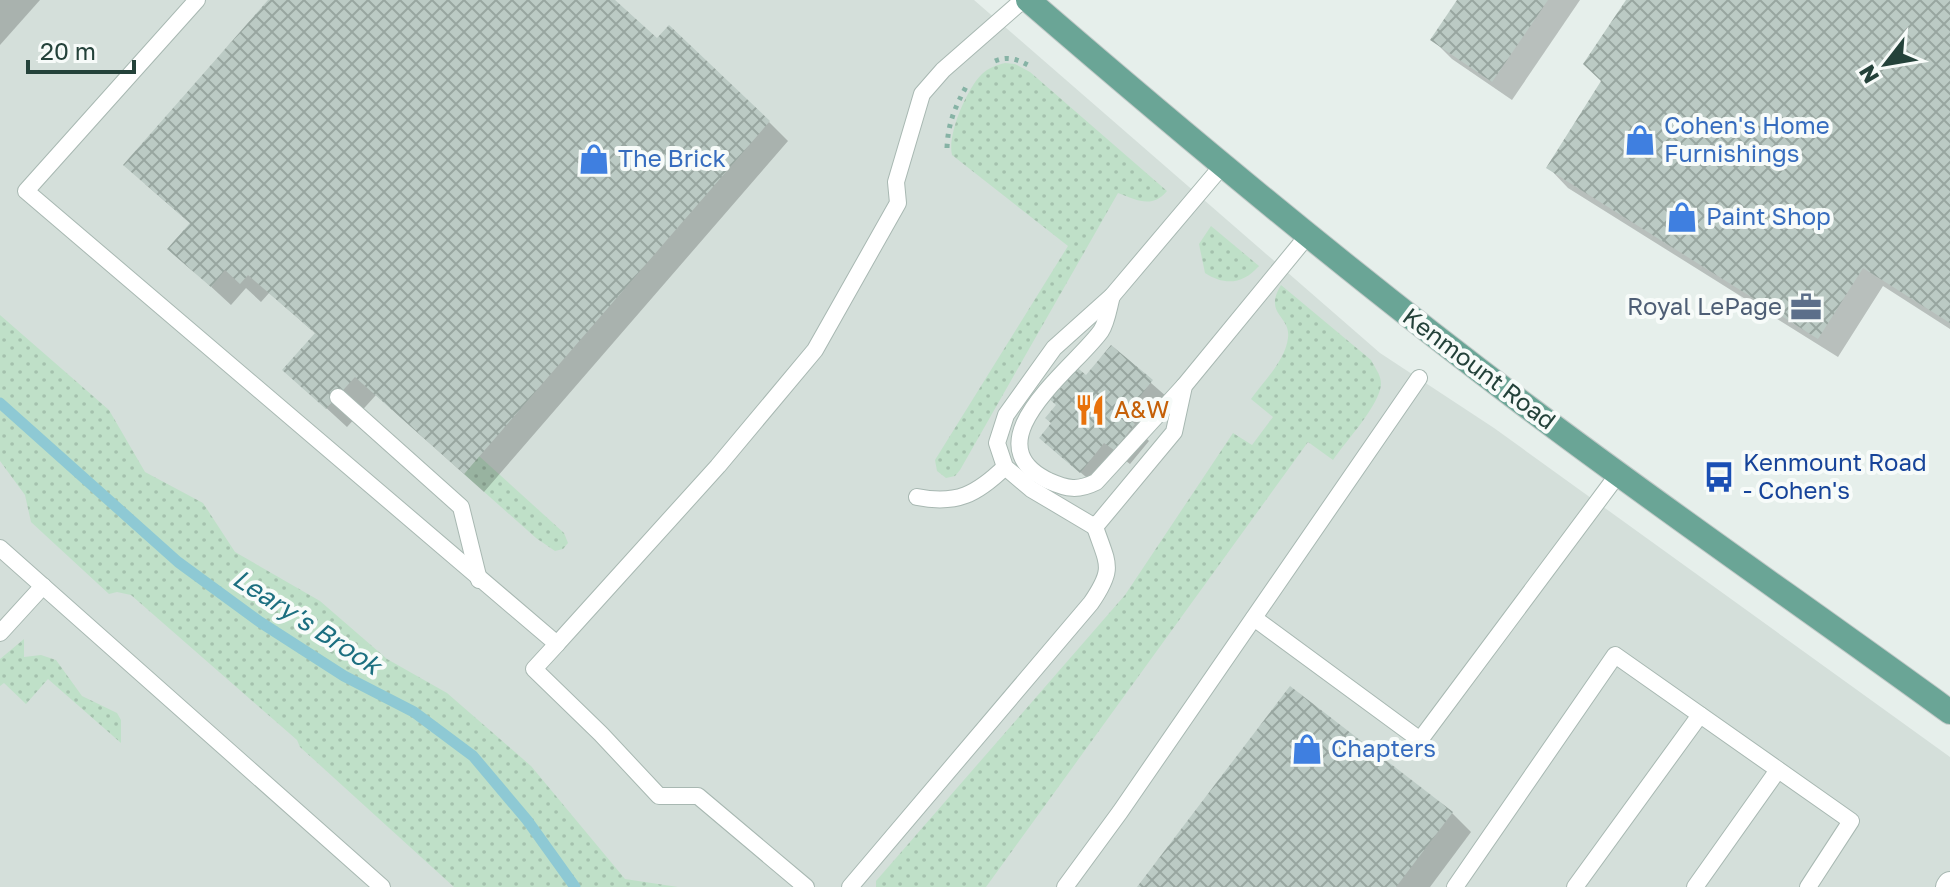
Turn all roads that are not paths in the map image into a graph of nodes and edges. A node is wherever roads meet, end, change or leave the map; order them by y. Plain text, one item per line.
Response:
1 (197, 0) edge
2 (1026, 0) edge
3 (1222, 166) junction
4 (1308, 235) junction
5 (1112, 296) junction
6 (1419, 378) dead end
7 (1184, 386) junction
8 (338, 397) dead end
9 (1005, 467) junction
10 (1619, 473) junction
11 (917, 497) dead end
12 (1095, 527) junction
13 (0, 548) edge
14 (479, 580) junction
15 (43, 586) junction
16 (1254, 618) junction
17 (0, 633) edge
18 (557, 644) junction
19 (1950, 712) edge
20 (1700, 715) junction
21 (1778, 770) junction
22 (382, 887) edge
23 (806, 887) edge
24 (850, 887) edge
25 (1065, 887) edge
26 (1455, 887) edge
27 (1575, 887) edge
28 (1695, 887) edge
29 (1808, 887) edge

1 - 14 lane
2 - 3 main road, Kenmount Road
2 - 18 lane
3 - 4 main road, Kenmount Road
3 - 5 lane
4 - 7 lane
4 - 10 main road, Kenmount Road
5 - 7 lane
5 - 9 lane
6 - 16 lane
7 - 12 lane
8 - 14 lane
9 - 11 lane
9 - 12 lane
10 - 16 lane
10 - 19 main road, Kenmount Road
12 - 24 lane
13 - 15 lane
14 - 18 lane
15 - 17 lane
15 - 22 lane
16 - 25 lane
18 - 23 lane
20 - 21 lane
20 - 26 lane
20 - 27 lane
21 - 28 lane
21 - 29 lane

